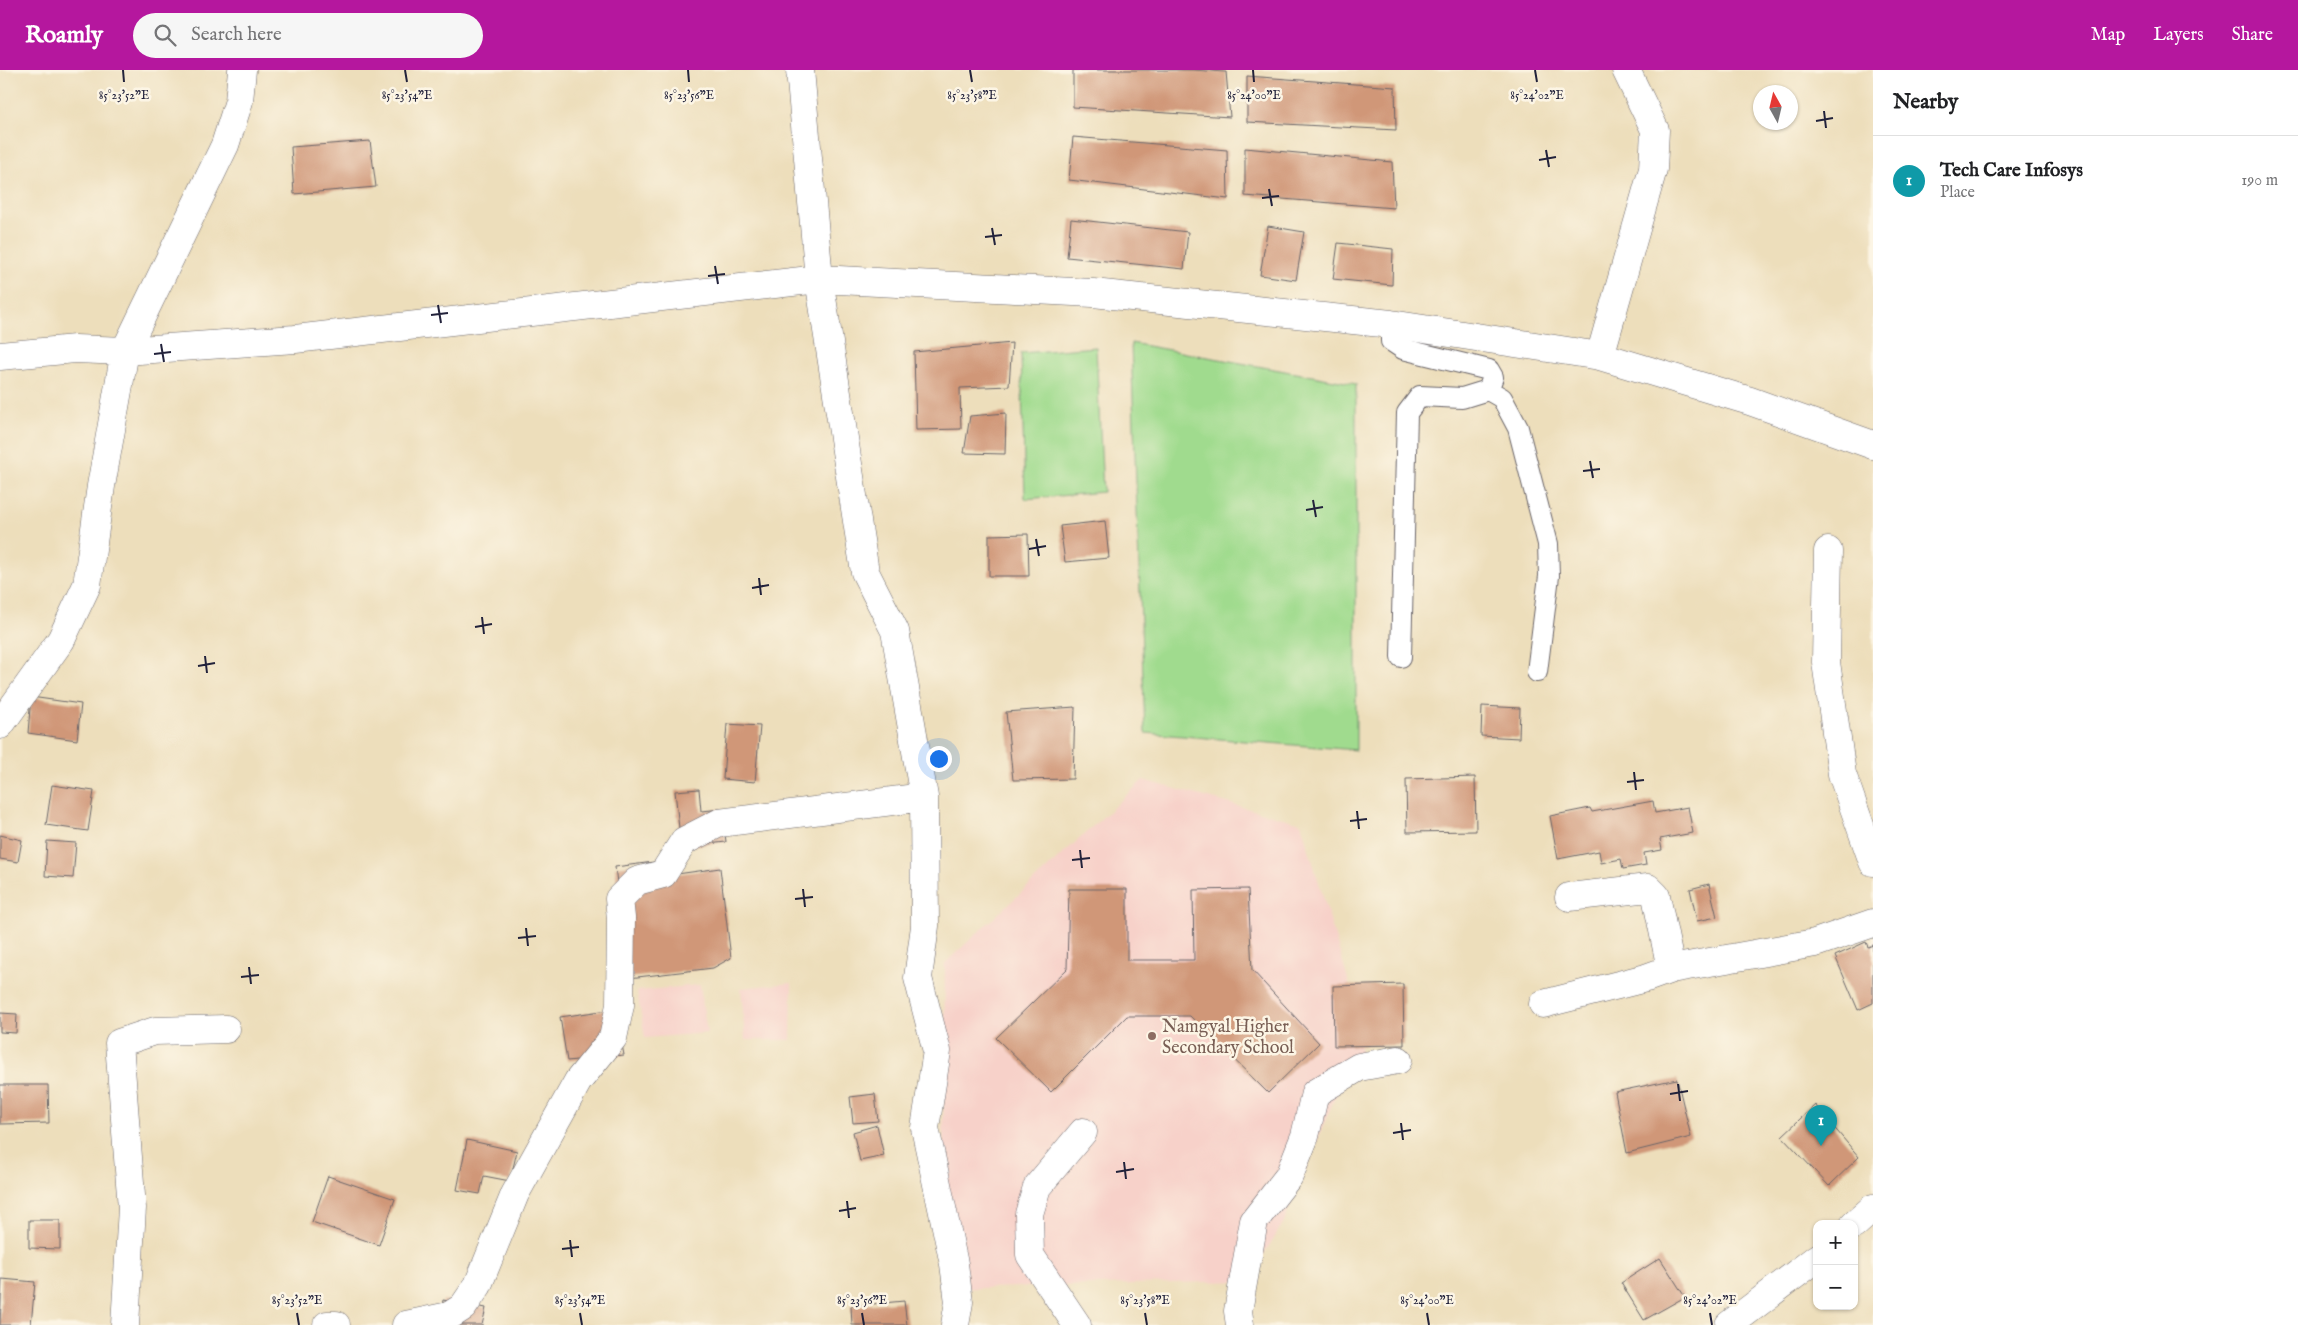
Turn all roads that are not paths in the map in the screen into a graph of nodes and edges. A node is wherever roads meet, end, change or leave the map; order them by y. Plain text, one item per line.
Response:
1 (242, 70) edge
2 (800, 70) edge
3 (1626, 70) edge
4 (819, 279) junction
5 (1391, 324) junction
6 (125, 351) junction
7 (0, 356) edge
8 (1600, 356) junction
9 (1488, 390) junction
10 (1873, 445) edge
11 (1828, 551) dead end
12 (1401, 657) dead end
13 (1537, 672) dead end
14 (0, 725) edge
15 (924, 797) junction
16 (1873, 862) edge
17 (1569, 897) dead end
18 (1873, 923) edge
19 (1670, 969) junction
20 (1543, 1004) dead end
21 (226, 1029) dead end
22 (1398, 1060) dead end
23 (1083, 1132) dead end
24 (1873, 1208) edge
25 (1858, 1221) edge
26 (1813, 1261) edge
27 (125, 1325) edge
28 (327, 1325) edge
29 (336, 1325) edge
30 (406, 1325) edge
31 (955, 1325) edge
32 (1077, 1325) edge
33 (1240, 1325) edge
34 (1729, 1325) edge

1 - 6 street
2 - 4 street
3 - 8 street
4 - 5 street
4 - 6 street
4 - 15 street
5 - 8 street
5 - 9 lane
6 - 7 street
6 - 14 street
8 - 10 street
9 - 12 lane
9 - 13 lane
11 - 16 street
15 - 30 street
15 - 31 street
17 - 19 street
18 - 19 street
19 - 20 street
21 - 27 street
22 - 33 street
23 - 32 street
24 - 25 street
26 - 34 street
28 - 29 street

